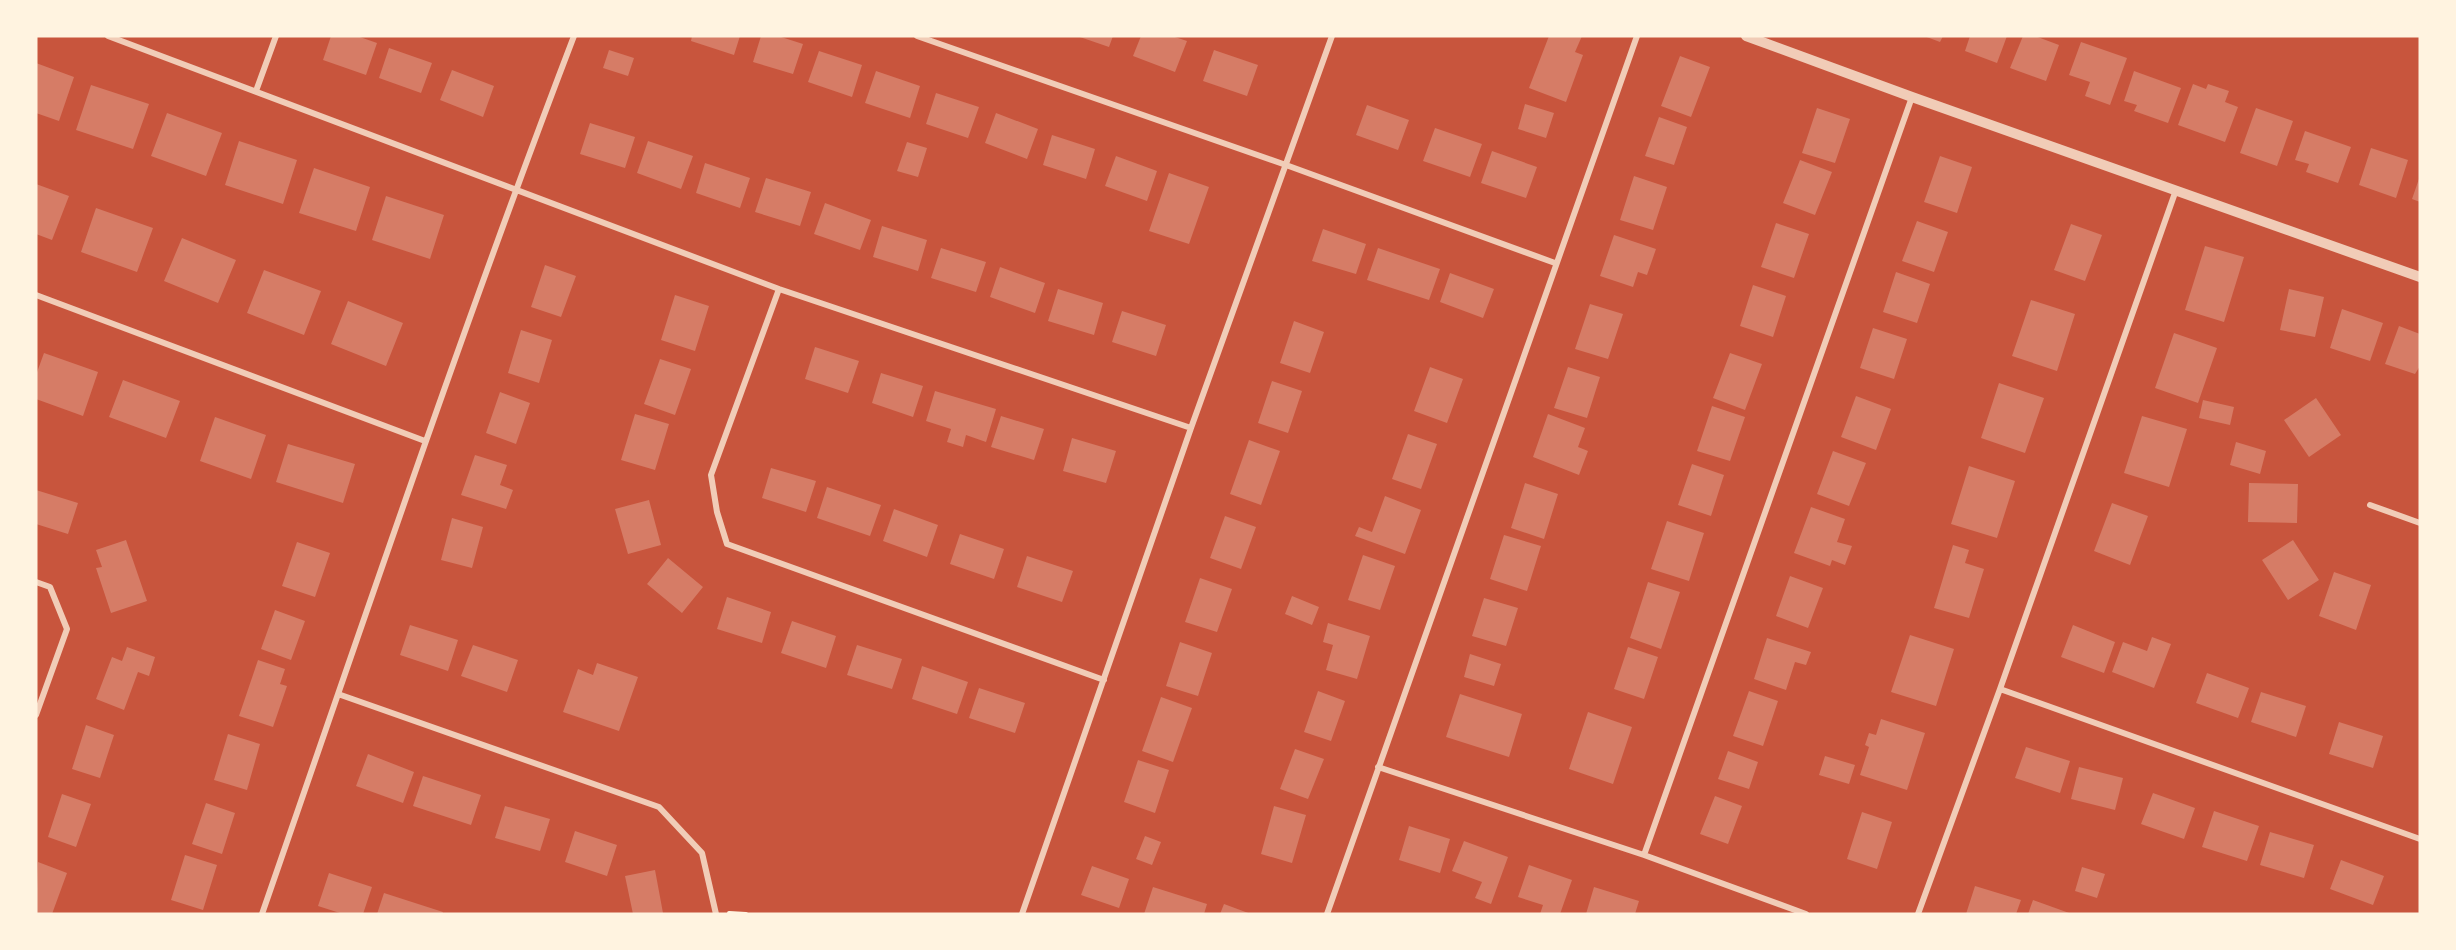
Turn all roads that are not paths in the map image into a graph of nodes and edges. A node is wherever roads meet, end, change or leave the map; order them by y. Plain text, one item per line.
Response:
1 (108, 36) edge
2 (276, 36) edge
3 (574, 36) edge
4 (917, 36) edge
5 (1332, 36) edge
6 (1637, 36) edge
7 (1746, 36) edge
8 (256, 91) junction
9 (1912, 97) junction
10 (1286, 165) junction
11 (516, 189) junction
12 (2176, 190) junction
13 (1555, 263) junction
14 (2420, 277) edge
15 (779, 289) junction
16 (36, 296) edge
17 (1191, 428) junction
18 (425, 441) junction
19 (2370, 505) dead end
20 (2420, 523) edge
21 (36, 582) edge
22 (1104, 680) junction
23 (2000, 689) junction
24 (338, 694) junction
25 (36, 715) edge
26 (1378, 766) junction
27 (2420, 839) edge
28 (1644, 855) junction
29 (262, 914) edge
30 (716, 914) edge
31 (1023, 914) edge
32 (1327, 914) edge
33 (1806, 914) edge
34 (1918, 914) edge

1 - 8 street
2 - 8 street
3 - 11 street
4 - 10 street
5 - 10 street
6 - 13 street
7 - 9 street
8 - 11 street
9 - 12 street
9 - 28 street
10 - 13 street
10 - 17 street
11 - 15 street
11 - 18 street
12 - 14 street
12 - 23 street
13 - 26 street
15 - 17 street
15 - 22 street
16 - 18 street
17 - 22 street
18 - 24 street
19 - 20 street
21 - 25 street
22 - 31 street
23 - 27 street
23 - 34 street
24 - 29 street
24 - 30 street
26 - 28 street
26 - 32 street
28 - 33 street

